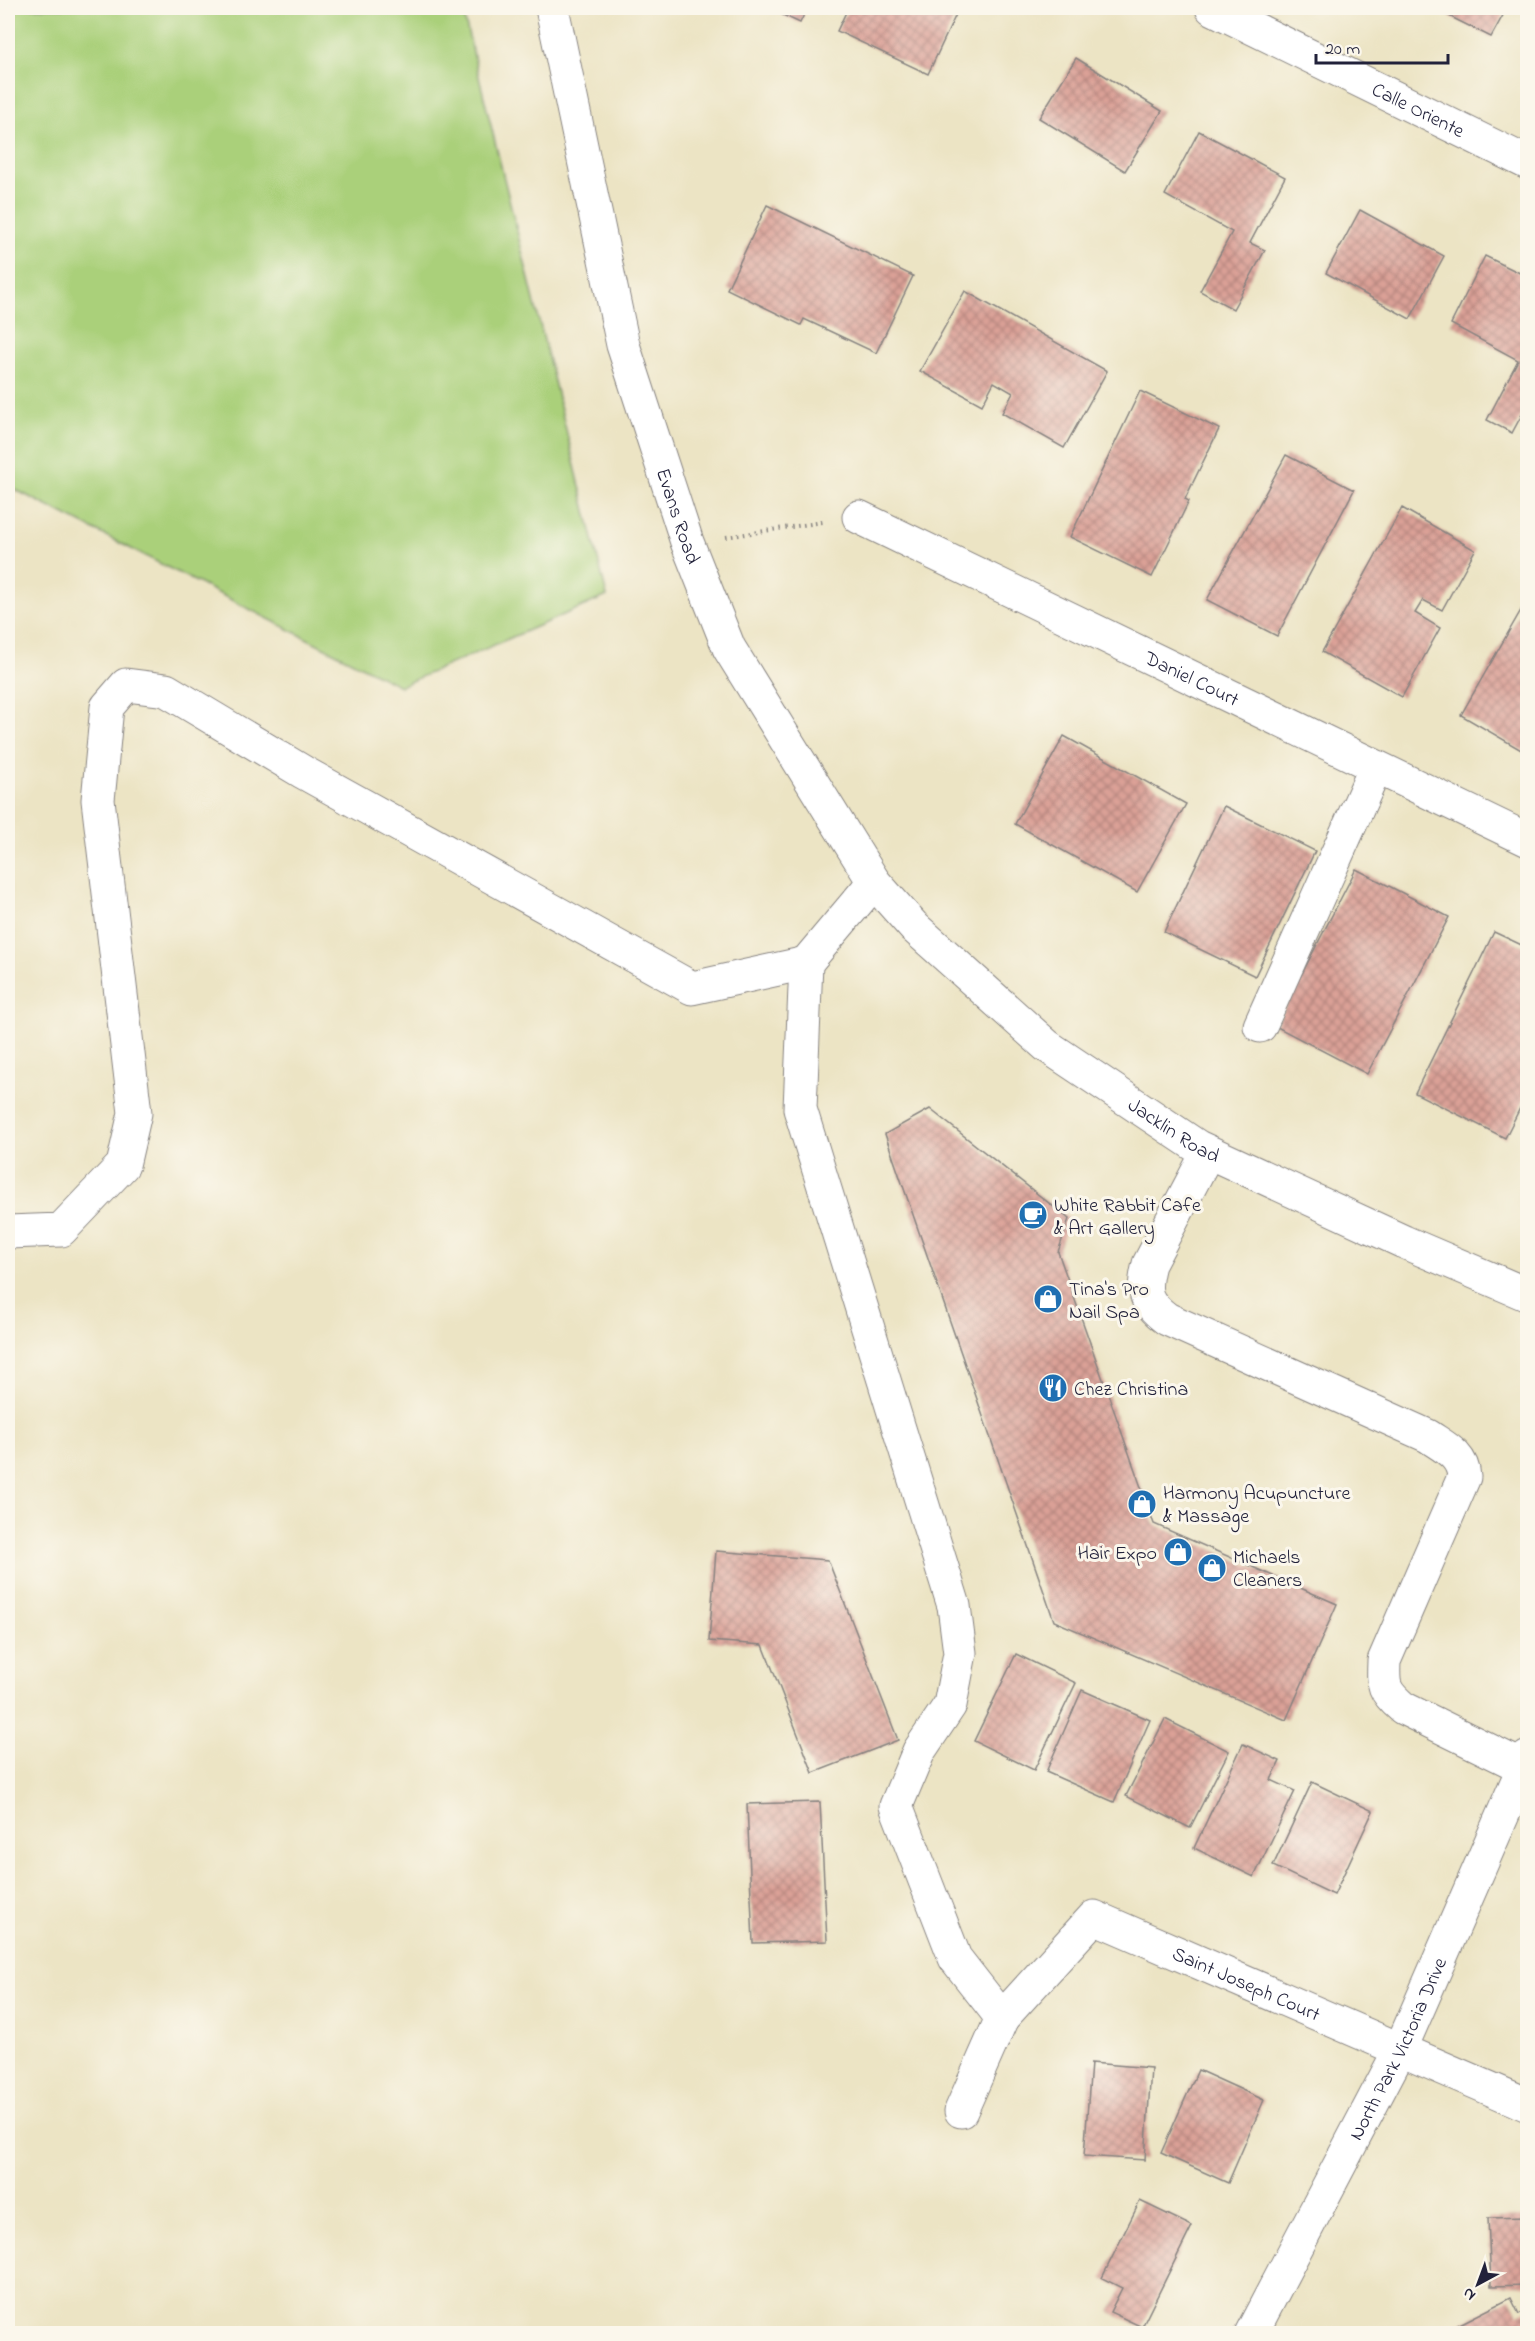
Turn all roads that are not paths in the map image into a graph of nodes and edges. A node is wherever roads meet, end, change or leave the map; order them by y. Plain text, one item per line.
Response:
1 (552, 8) edge
2 (1212, 8) edge
3 (1527, 163) edge
4 (859, 517) road end
5 (1376, 767) junction
6 (1527, 840) edge
7 (874, 882) junction
8 (806, 963) junction
9 (1260, 1026) dead end
10 (1208, 1152) junction
11 (8, 1232) edge
12 (1527, 1295) edge
13 (1525, 1762) edge
14 (1002, 2018) junction
15 (1401, 2048) junction
16 (1527, 2105) edge
17 (961, 2111) dead end
18 (1251, 2334) edge

1 - 7 street, Evans Road
2 - 3 street, Calle Oriente
4 - 5 street, Daniel Court
5 - 6 street, Daniel Court
5 - 9 street
7 - 8 street
7 - 10 street, Jacklin Road
8 - 11 street
8 - 14 street
10 - 12 street, Jacklin Road
10 - 13 street
13 - 15 street, North Park Victoria Drive
14 - 15 street, Saint Joseph Court
14 - 17 street
15 - 16 street, Saint Joseph Court
15 - 18 street, North Park Victoria Drive

